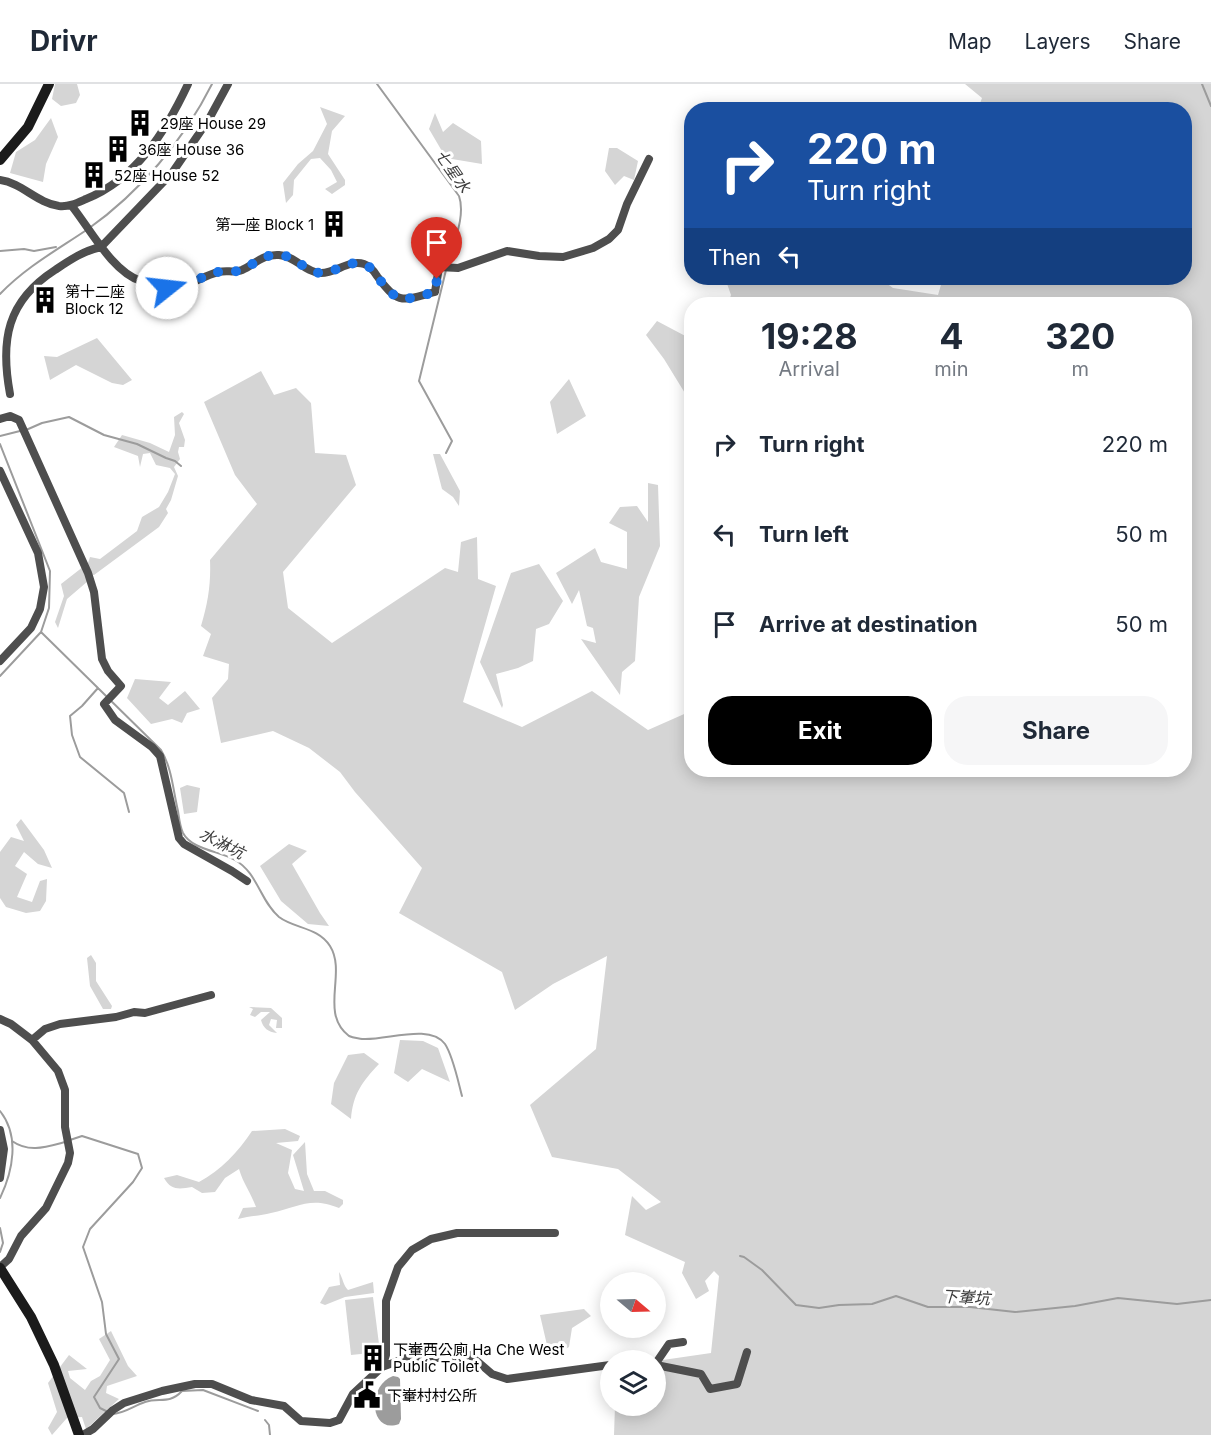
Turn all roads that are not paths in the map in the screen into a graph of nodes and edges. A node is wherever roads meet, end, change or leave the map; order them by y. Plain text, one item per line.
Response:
1 (49, 84) edge
2 (188, 84) edge
3 (228, 84) edge
4 (649, 159) dead end
5 (0, 160) edge
6 (0, 180) edge
7 (71, 205) junction
8 (100, 247) junction
9 (10, 394) dead end
10 (3, 418) edge
11 (0, 471) edge
12 (0, 661) edge
13 (247, 881) dead end
14 (211, 995) dead end
15 (0, 1019) edge
16 (32, 1040) junction
17 (0, 1130) edge
18 (0, 1178) edge
19 (555, 1233) dead end
20 (0, 1268) edge
21 (683, 1342) dead end
22 (665, 1350) edge
23 (747, 1352) dead end
24 (600, 1366) edge
25 (666, 1366) edge
26 (382, 1367) junction
27 (81, 1435) edge

1 - 5 main road
2 - 7 street
3 - 8 street
4 - 8 street
6 - 7 street
7 - 8 street
8 - 9 street
10 - 13 street
11 - 12 street
14 - 16 street
15 - 16 street
16 - 20 street
17 - 18 street
19 - 26 street
20 - 27 main road
21 - 22 street
23 - 25 street
24 - 26 street
26 - 27 street

